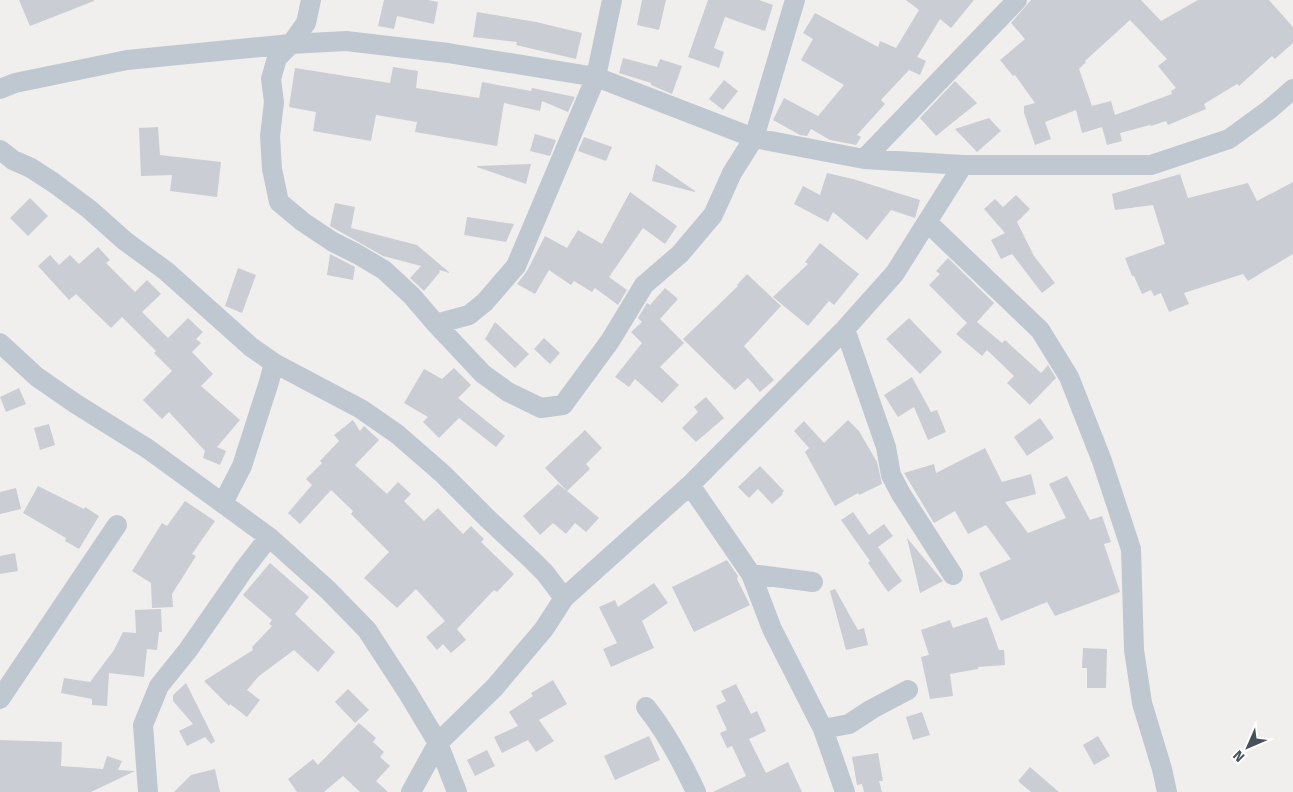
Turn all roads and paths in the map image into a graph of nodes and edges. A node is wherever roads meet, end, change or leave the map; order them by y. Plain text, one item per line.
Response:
1 (311, 0) edge
2 (612, 0) edge
3 (795, 0) edge
4 (1017, 0) edge
5 (291, 44) junction
6 (596, 77) junction
7 (1293, 89) edge
8 (0, 90) edge
9 (754, 138) junction
10 (0, 150) edge
11 (864, 159) junction
12 (963, 165) junction
13 (927, 222) junction
14 (436, 324) junction
15 (846, 330) junction
16 (0, 343) edge
17 (274, 363) junction
18 (690, 485) junction
19 (223, 503) junction
20 (117, 525) dead end
21 (269, 537) junction
22 (751, 574) junction
23 (953, 575) dead end
24 (813, 582) dead end
25 (564, 598) junction
26 (908, 690) dead end
27 (0, 699) edge
28 (646, 708) dead end
29 (823, 729) junction
30 (438, 743) junction
31 (148, 792) edge
32 (411, 792) edge
33 (457, 792) edge
34 (696, 792) edge
35 (845, 792) edge
36 (1167, 792) edge

1 - 5 street
2 - 6 street
3 - 9 street
4 - 11 street
5 - 6 street
5 - 8 street
5 - 14 street
6 - 9 street
6 - 14 street
7 - 12 street
9 - 11 street
9 - 14 street
10 - 17 street
11 - 12 street
12 - 13 street
13 - 15 street
13 - 36 street
15 - 18 street
15 - 23 street
16 - 19 street
17 - 19 street
17 - 25 street
18 - 22 street
18 - 25 street
19 - 21 street
20 - 27 street
21 - 30 street
21 - 31 street
22 - 24 street
22 - 29 street
25 - 30 street
26 - 29 street
28 - 34 street
29 - 35 street
30 - 32 street
30 - 33 street

